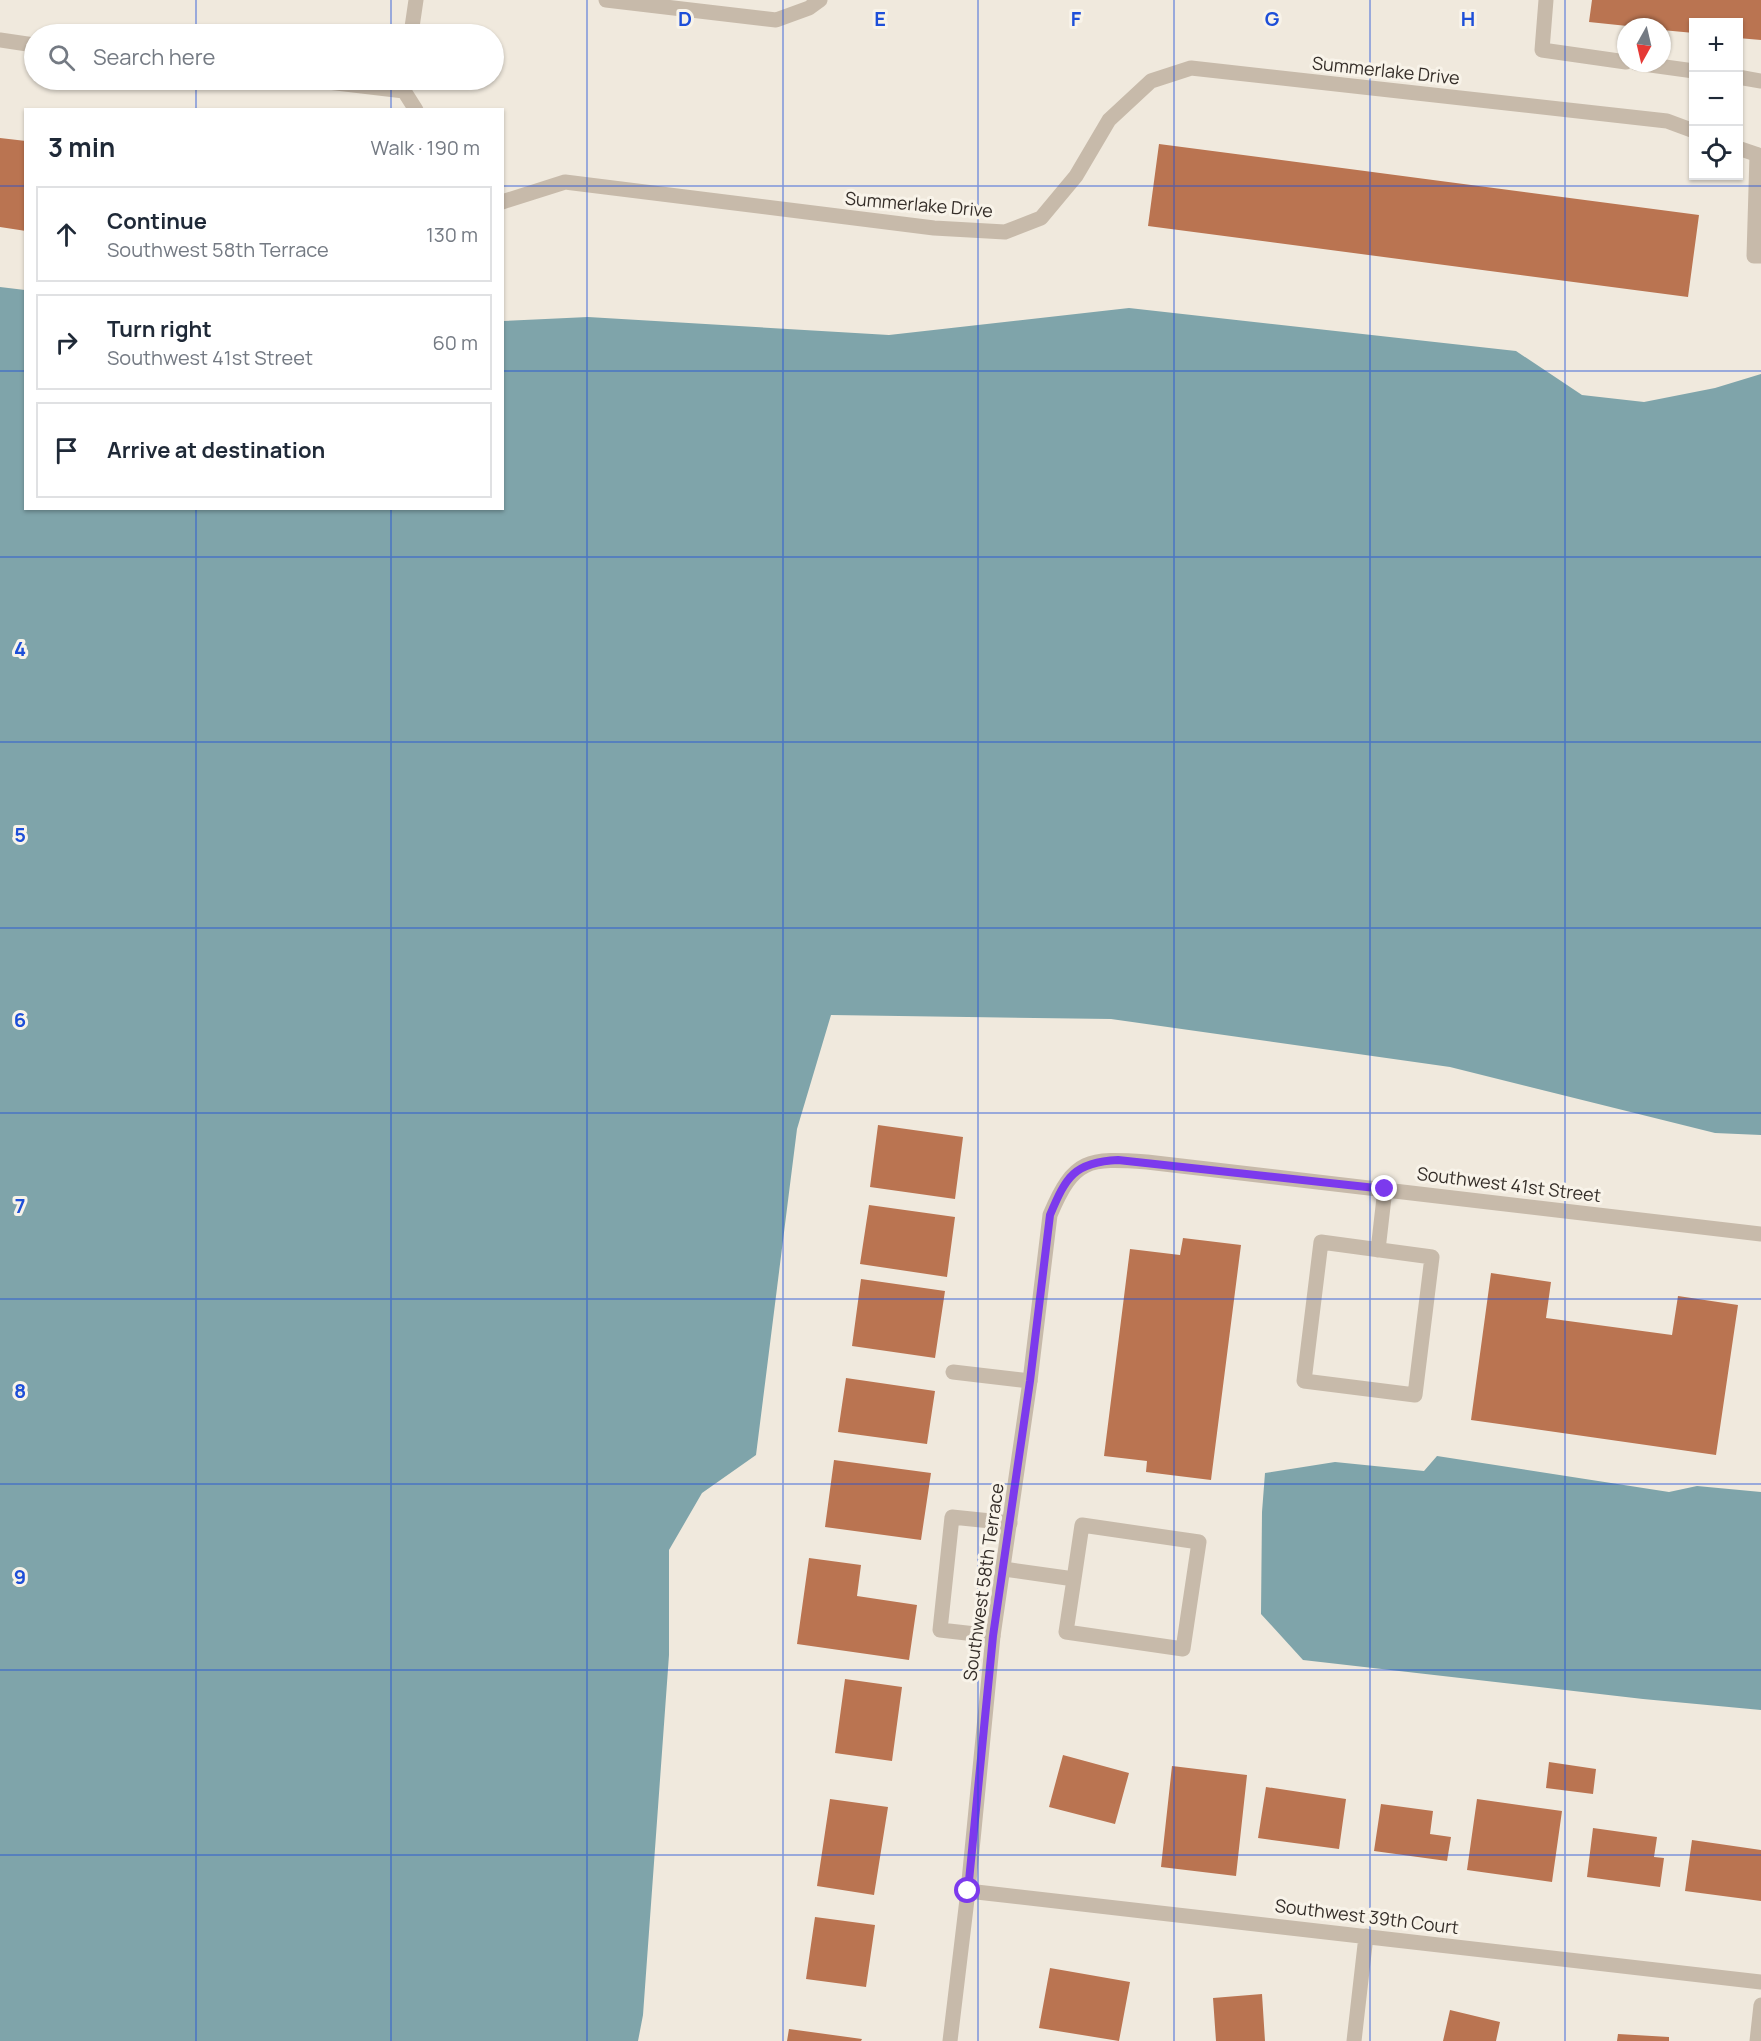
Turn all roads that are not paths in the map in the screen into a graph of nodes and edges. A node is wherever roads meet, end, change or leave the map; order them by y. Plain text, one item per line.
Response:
1 (416, 0) edge
2 (606, 0) edge
3 (820, 0) edge
4 (1546, 0) edge
5 (412, 24) edge
6 (0, 40) edge
7 (24, 44) edge
8 (1617, 61) edge
9 (1671, 68) edge
10 (1689, 70) edge
11 (1743, 78) edge
12 (1761, 81) edge
13 (407, 90) edge
14 (415, 108) edge
15 (1689, 129) edge
16 (1743, 150) edge
17 (1759, 155) edge
18 (504, 201) edge
19 (1761, 256) edge
20 (1075, 1171) joint
21 (1385, 1189) junction
22 (1761, 1234) edge
23 (1378, 1250) junction
24 (953, 1372) dead end
25 (1030, 1381) junction
26 (1010, 1523) junction
27 (1004, 1569) junction
28 (1074, 1580) junction
29 (993, 1636) junction
30 (968, 1891) junction
31 (1366, 1936) junction
32 (1761, 1982) edge
33 (1761, 2005) edge
34 (950, 2041) edge
35 (1354, 2041) edge
36 (1757, 2041) edge

1 - 5 street
2 - 3 street
4 - 8 street
6 - 7 street
9 - 10 street
11 - 12 street
13 - 14 street
15 - 18 street, Summerlake Drive
16 - 17 street
17 - 19 street
20 - 21 street, Southwest 41st Street
20 - 25 street, Southwest 58th Terrace
21 - 22 street, Southwest 41st Street
21 - 23 street
23 - 23 street
24 - 25 street
25 - 26 street, Southwest 58th Terrace
26 - 27 street, Southwest 58th Terrace
26 - 29 street
27 - 28 street
27 - 29 street, Southwest 58th Terrace
28 - 28 street
29 - 30 street, Southwest 58th Terrace
30 - 31 street, Southwest 39th Court
30 - 34 street, Southwest 58th Terrace
31 - 32 street, Southwest 39th Court
31 - 35 street
33 - 36 street

